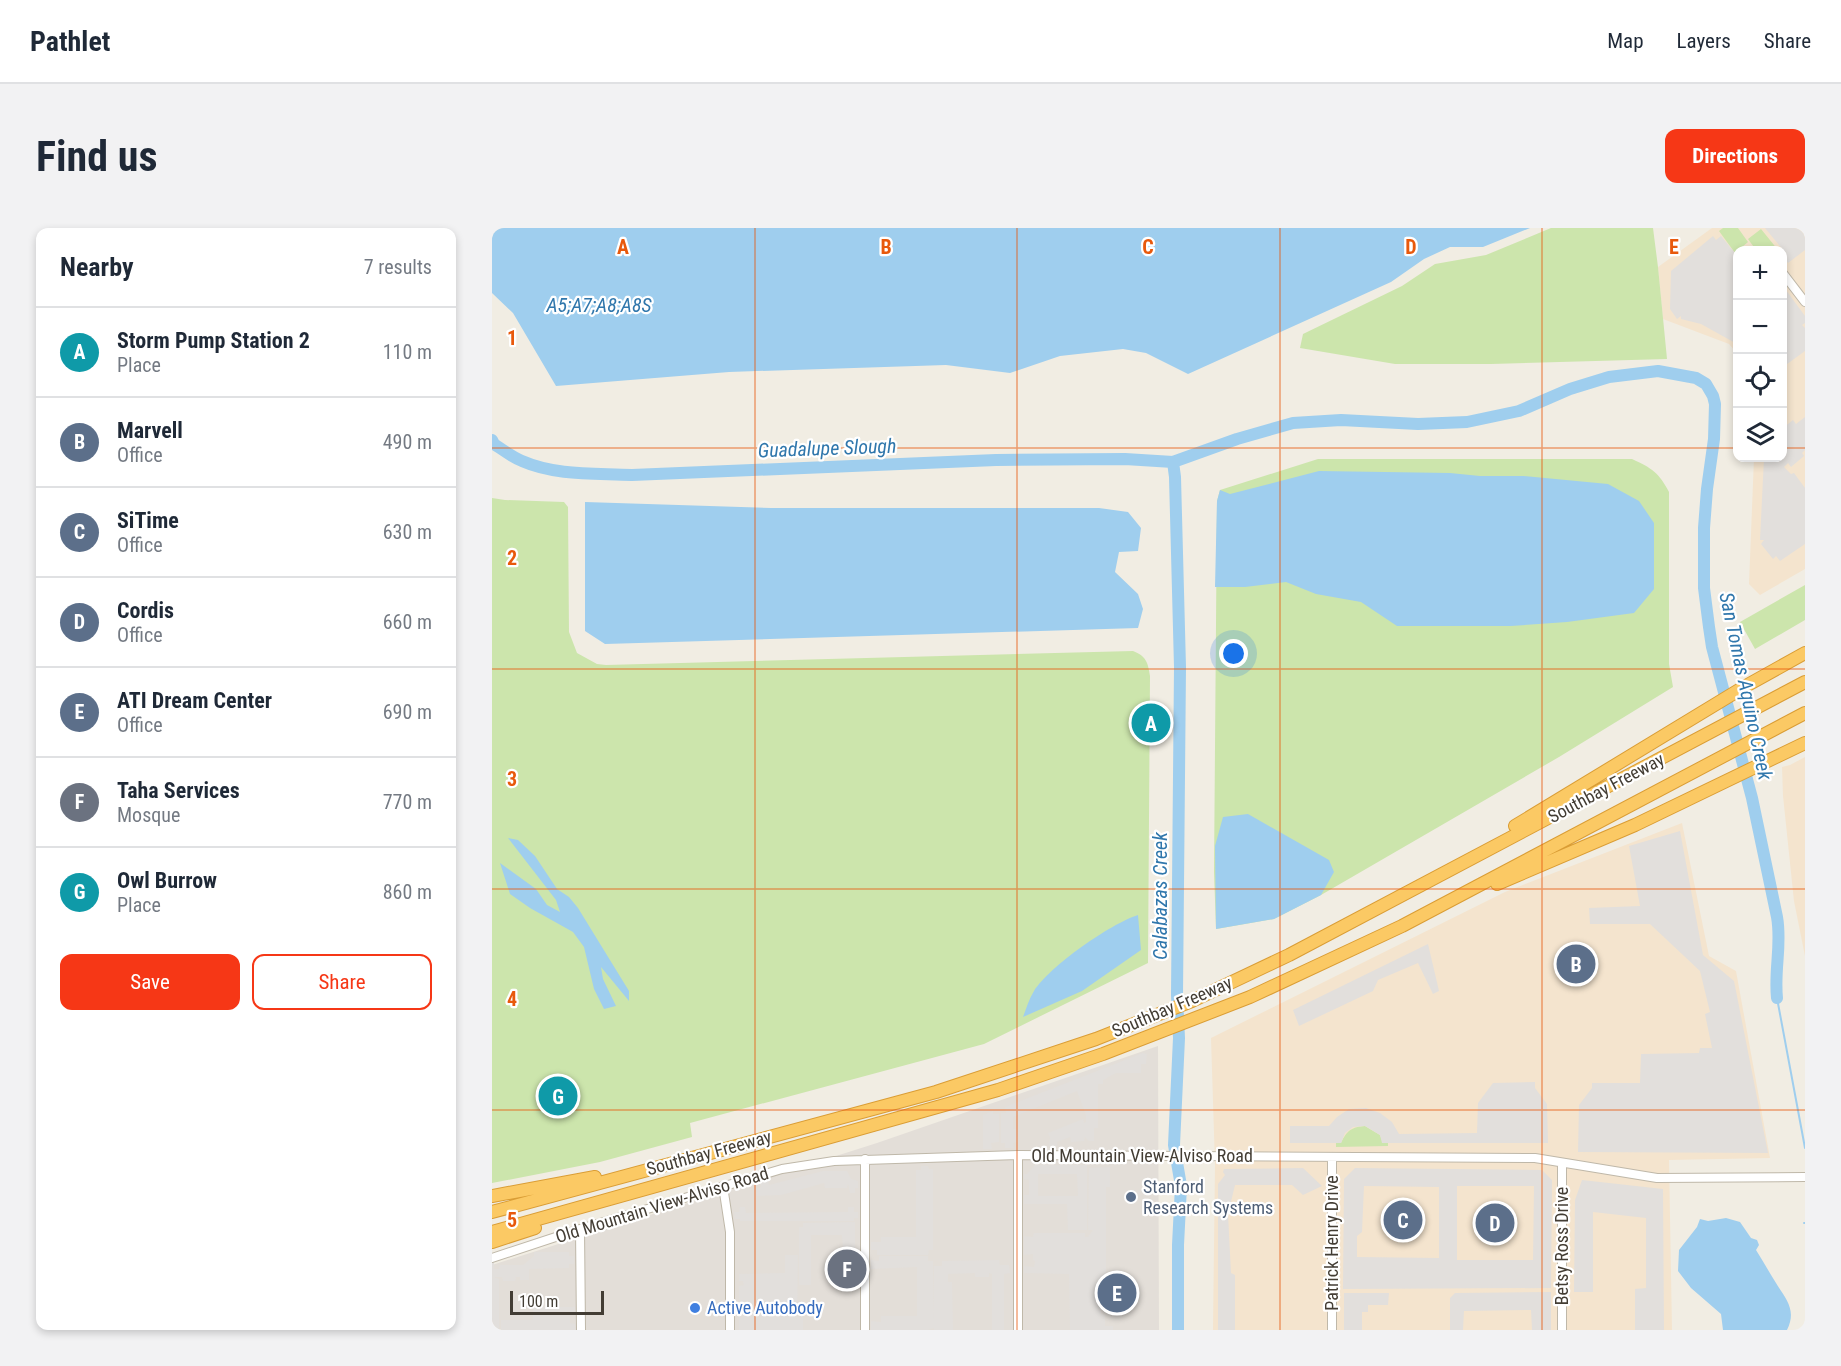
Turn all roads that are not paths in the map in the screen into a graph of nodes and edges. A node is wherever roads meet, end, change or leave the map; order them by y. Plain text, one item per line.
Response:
1 (1787, 279) edge
2 (1805, 302) edge
3 (1805, 653) edge
4 (1805, 682) edge
5 (1805, 713) edge
6 (1805, 743) edge
7 (1438, 876) junction
8 (1402, 926) junction
9 (1018, 1155) junction
10 (1332, 1157) junction
11 (685, 1159) junction
12 (865, 1159) junction
13 (1562, 1163) junction
14 (1805, 1177) edge
15 (723, 1186) junction
16 (629, 1194) junction
17 (492, 1196) edge
18 (492, 1212) edge
19 (580, 1229) junction
20 (492, 1232) edge
21 (492, 1242) edge
22 (492, 1258) edge
23 (581, 1330) edge
24 (730, 1330) edge
25 (865, 1330) edge
26 (1018, 1330) edge
27 (1332, 1330) edge
28 (1562, 1330) edge

1 - 2 street
3 - 7 highway
4 - 7 highway, Southbay Freeway
5 - 8 highway, Southbay Freeway
6 - 8 highway
7 - 11 highway, Southbay Freeway
8 - 16 highway, Southbay Freeway
9 - 10 street, Old Mountain View-Alviso Road
9 - 12 street, Old Mountain View-Alviso Road
9 - 26 street
10 - 13 street, Old Mountain View-Alviso Road
10 - 27 street, Patrick Henry Drive
11 - 17 highway
11 - 18 highway, Southbay Freeway
12 - 15 street, Old Mountain View-Alviso Road
12 - 25 street
13 - 14 street, Old Mountain View-Alviso Road
13 - 28 street, Betsy Ross Drive
15 - 19 street, Old Mountain View-Alviso Road
15 - 24 street
16 - 20 highway, Southbay Freeway
16 - 21 highway
19 - 22 street, Old Mountain View-Alviso Road
19 - 23 street

